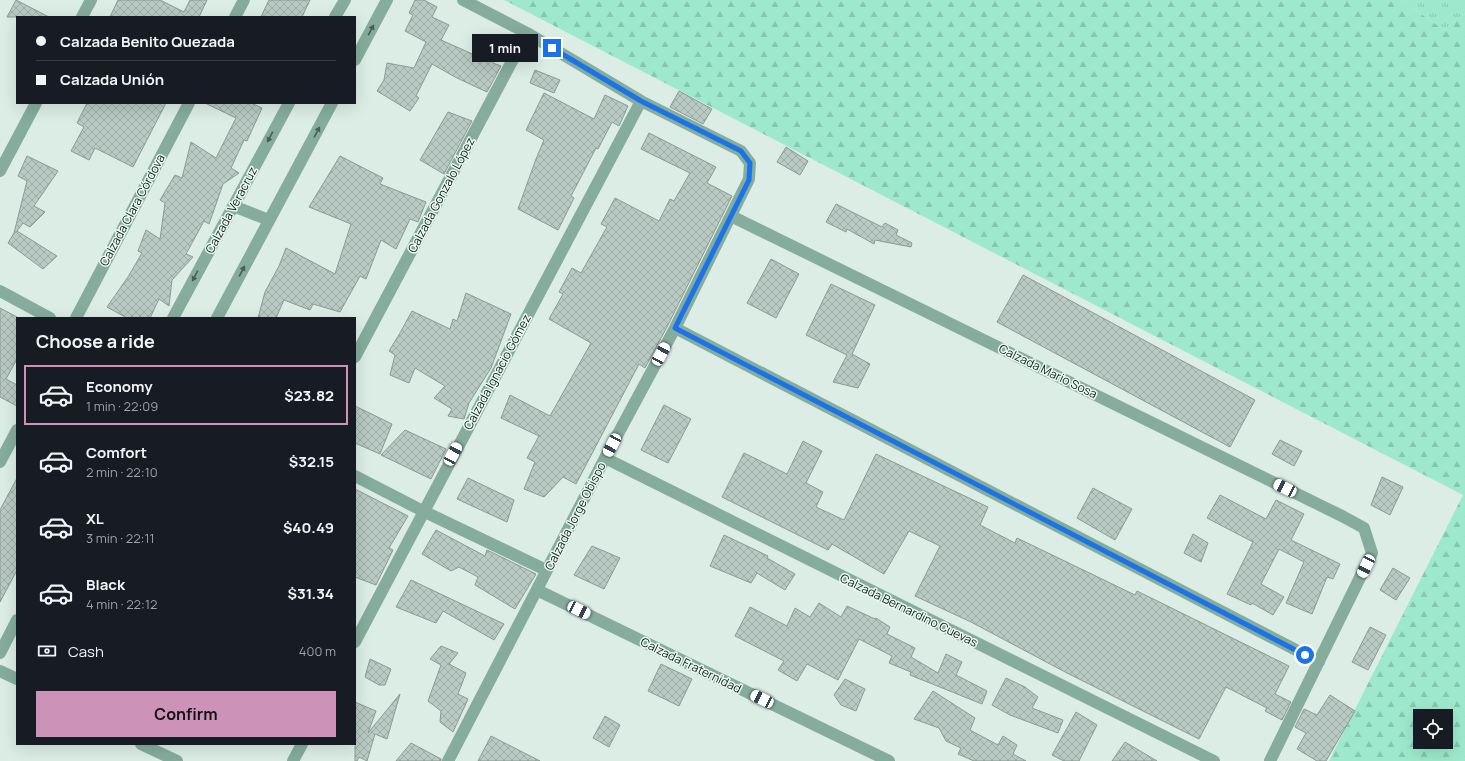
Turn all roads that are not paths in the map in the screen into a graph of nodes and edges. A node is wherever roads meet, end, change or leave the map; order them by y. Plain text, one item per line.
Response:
1 (91, 0) edge
2 (244, 0) edge
3 (345, 0) edge
4 (387, 0) edge
5 (463, 0) edge
6 (83, 16) edge
7 (236, 16) edge
8 (336, 16) edge
9 (527, 33) junction
10 (356, 58) edge
11 (641, 101) junction
12 (35, 104) edge
13 (188, 104) edge
14 (288, 104) edge
15 (331, 104) edge
16 (0, 171) edge
17 (233, 206) junction
18 (731, 216) junction
19 (270, 220) junction
20 (0, 291) edge
21 (48, 317) edge
22 (77, 317) edge
23 (174, 317) edge
24 (218, 317) edge
25 (675, 328) junction
26 (356, 355) edge
27 (16, 432) edge
28 (605, 458) junction
29 (0, 462) edge
30 (356, 477) edge
31 (424, 511) junction
32 (546, 570) junction
33 (537, 590) junction
34 (16, 622) edge
35 (356, 640) edge
36 (0, 653) edge
37 (1319, 662) junction
38 (0, 671) edge
39 (16, 679) edge
40 (301, 745) edge
41 (147, 746) edge
42 (177, 761) edge
43 (293, 761) edge
44 (448, 761) edge
45 (889, 761) edge
46 (1214, 761) edge
47 (1270, 761) edge

1 - 6 street
2 - 7 street
3 - 8 street
10 -> 4 street
5 - 9 street
9 - 11 street
9 - 26 street, Calzada Gonzalo López
11 - 18 street, Calzada Jorge Obispo
11 - 31 street, Calzada Ignacio Gómez
12 - 16 street
13 - 22 street, Calzada Clara Córdova
14 -> 17 street, Calzada Veracruz
19 -> 15 street
17 - 19 street
17 -> 23 street, Calzada Veracruz
18 - 25 street, Calzada Jorge Obispo
18 - 37 street, Calzada Mario Sosa
24 -> 19 street
20 - 21 street
25 - 28 street, Calzada Jorge Obispo
25 - 37 street
27 - 29 street
28 - 32 street, Calzada Jorge Obispo
28 - 46 street, Calzada Bernardino Cuevas
30 - 31 street
31 - 32 street
31 - 35 street, Calzada Ignacio Gómez
32 - 33 street, Calzada Jorge Obispo
33 - 44 street, Calzada Jorge Obispo
33 - 45 street, Calzada Fraternidad
34 - 36 street
37 - 47 street
38 - 39 street
40 - 43 street
41 - 42 street

